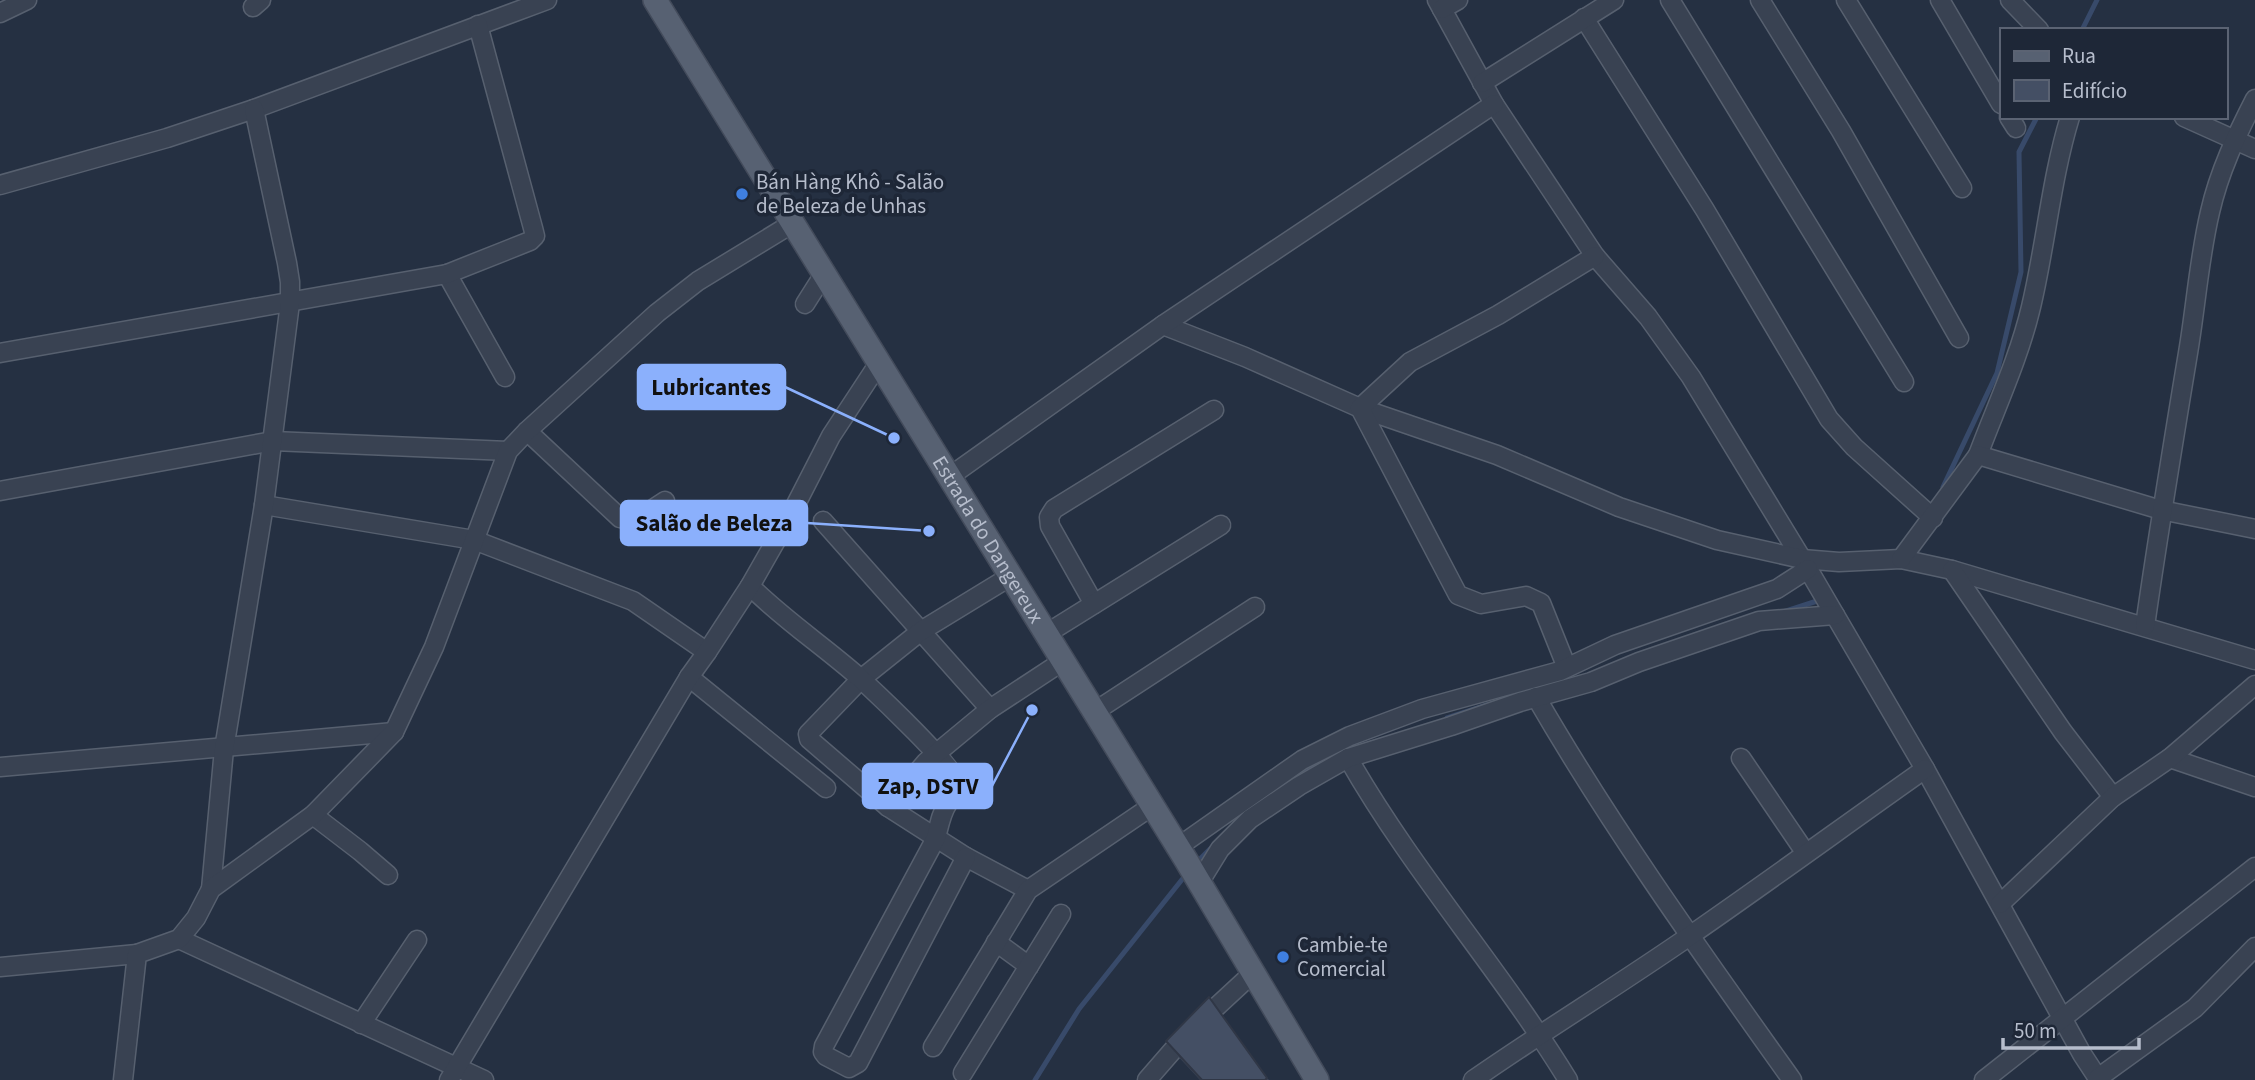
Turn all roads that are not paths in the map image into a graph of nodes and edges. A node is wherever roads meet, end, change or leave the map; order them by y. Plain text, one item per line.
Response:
1 (27, 0) edge
2 (547, 0) edge
3 (655, 0) edge
4 (1614, 0) edge
5 (1670, 0) edge
6 (1760, 0) edge
7 (1846, 0) edge
8 (1940, 0) edge
9 (2010, 0) edge
10 (1446, 3) edge
11 (0, 13) edge
12 (1584, 18) junction
13 (478, 25) junction
14 (2037, 28) edge
15 (1482, 83) junction
16 (2255, 99) edge
17 (2000, 102) edge
18 (1494, 104) junction
19 (254, 109) junction
20 (2069, 119) edge
21 (2189, 119) edge
22 (2235, 139) junction
23 (2255, 149) edge
24 (0, 185) edge
25 (1962, 188) dead end
26 (793, 223) junction
27 (1595, 256) junction
28 (447, 274) junction
29 (824, 274) junction
30 (290, 303) junction
31 (804, 304) dead end
32 (1163, 325) junction
33 (1959, 338) dead end
34 (0, 353) edge
35 (879, 363) junction
36 (505, 377) dead end
37 (1904, 382) dead end
38 (1360, 408) junction
39 (1214, 410) dead end
40 (527, 430) junction
41 (273, 441) junction
42 (508, 451) junction
43 (1978, 455) junction
44 (949, 477) junction
45 (0, 491) edge
46 (665, 501) dead end
47 (264, 505) junction
48 (2161, 510) junction
49 (1933, 518) junction
50 (823, 521) dead end
51 (1222, 525) dead end
52 (2255, 529) edge
53 (474, 540) junction
54 (1900, 559) junction
55 (1805, 564) junction
56 (1952, 570) junction
57 (1011, 576) junction
58 (750, 586) junction
59 (1094, 604) junction
60 (1255, 607) dead end
61 (1835, 615) junction
62 (2146, 626) junction
63 (921, 631) junction
64 (1046, 634) junction
65 (707, 652) junction
66 (2255, 660) edge
67 (1063, 661) junction
68 (1564, 667) junction
69 (689, 677) junction
70 (861, 679) junction
71 (2255, 685) edge
72 (1536, 697) junction
73 (990, 709) junction
74 (1094, 712) junction
75 (394, 732) junction
76 (224, 749) junction
77 (937, 754) junction
78 (1348, 758) junction
79 (1741, 758) dead end
80 (2170, 758) junction
81 (0, 767) edge
82 (1926, 769) junction
83 (2255, 787) edge
84 (826, 788) dead end
85 (2113, 797) junction
86 (1152, 806) junction
87 (888, 807) junction
88 (313, 815) junction
89 (936, 838) junction
90 (1805, 852) junction
91 (966, 857) junction
92 (2255, 867) edge
93 (1190, 868) junction
94 (388, 875) dead end
95 (211, 889) junction
96 (1028, 890) junction
97 (2000, 904) junction
98 (1061, 914) dead end
99 (1690, 936) junction
100 (179, 939) junction
101 (417, 940) dead end
102 (996, 942) junction
103 (2255, 947) edge
104 (137, 954) junction
105 (1029, 966) junction
106 (0, 967) edge
107 (1253, 973) junction
108 (2063, 1016) junction
109 (361, 1024) junction
110 (1540, 1034) junction
111 (933, 1047) dead end
112 (963, 1073) dead end
113 (453, 1074) edge
114 (2098, 1079) edge
115 (123, 1080) edge
116 (484, 1080) edge
117 (1147, 1080) edge
118 (1317, 1080) edge
119 (1474, 1080) edge
120 (1569, 1080) edge
121 (1792, 1080) edge
122 (1984, 1080) edge

1 - 11 street
2 - 13 street
3 - 26 main road, Estrada do Dangereux
4 - 12 street
5 - 37 street
6 - 33 street
7 - 25 street
8 - 17 street
9 - 14 street
10 - 15 street
12 - 15 street
12 - 49 street
13 - 19 street
13 - 28 street
15 - 18 street
16 - 22 street
18 - 27 street
18 - 32 street
19 - 24 street
19 - 30 street
20 - 43 street
21 - 22 street
22 - 23 street
22 - 48 street
26 - 29 main road, Estrada do Dangereux
26 - 40 street
27 - 38 street
27 - 55 street
28 - 30 street
28 - 36 street
29 - 31 street
29 - 35 main road, Estrada do Dangereux
30 - 34 street
30 - 41 street
32 - 38 street
32 - 44 street
35 - 44 main road, Estrada do Dangereux
35 - 58 street
38 - 55 street
38 - 68 street
39 - 59 street
40 - 42 street
40 - 46 street
41 - 42 street
41 - 45 street
41 - 47 street
42 - 53 street
43 - 48 street
43 - 49 street
44 - 57 main road, Estrada do Dangereux
47 - 53 street
47 - 76 street
48 - 52 street
48 - 62 street
49 - 54 street
50 - 63 street
51 - 59 street
53 - 65 street
53 - 75 street
54 - 55 street
54 - 56 street
55 - 61 street
55 - 68 street
56 - 62 street
56 - 85 street
57 - 63 street
57 - 64 main road, Estrada do Dangereux
58 - 65 street
58 - 70 street
59 - 64 street
60 - 74 street
61 - 72 street
61 - 82 street
62 - 66 street
63 - 70 street
63 - 73 street
64 - 67 main road, Estrada do Dangereux
65 - 69 street
67 - 73 street
67 - 74 main road, Estrada do Dangereux
68 - 93 street
69 - 84 street
69 - 113 street
70 - 77 street
70 - 87 street
71 - 80 street
72 - 78 street
72 - 99 street
73 - 77 street
74 - 86 main road, Estrada do Dangereux
75 - 76 street
75 - 88 street
76 - 81 street
76 - 95 street
77 - 87 street
77 - 89 street
78 - 93 street
78 - 110 street
79 - 90 street
80 - 83 street
80 - 85 street
82 - 90 street
82 - 97 street
85 - 97 street
86 - 93 main road, Estrada do Dangereux
86 - 96 street
87 - 89 street
88 - 94 street
88 - 95 street
89 - 91 street
89 - 91 street
90 - 99 street
91 - 96 street
92 - 108 street
93 - 107 main road, Estrada do Dangereux
95 - 100 street
96 - 102 street
97 - 108 street
98 - 105 street
99 - 110 street
99 - 121 street
100 - 104 street
100 - 109 street
101 - 109 street
102 - 105 street
102 - 111 street
103 - 114 street
104 - 106 street
104 - 115 street
105 - 112 street
107 - 117 street
107 - 118 main road, Estrada do Dangereux
108 - 114 street
108 - 122 street
109 - 113 street
110 - 119 street
110 - 120 street
113 - 116 street

